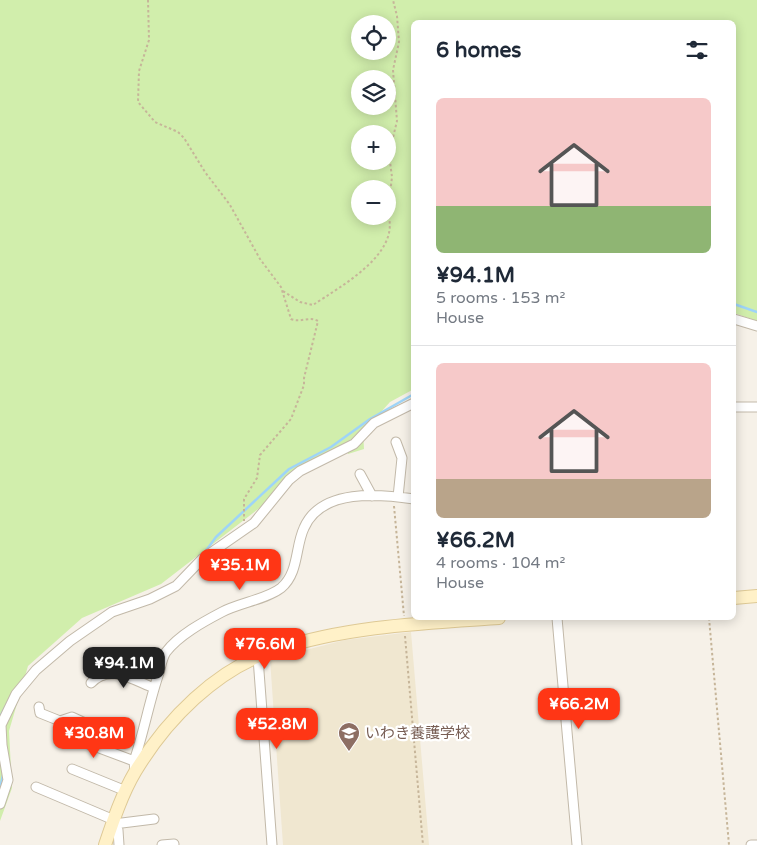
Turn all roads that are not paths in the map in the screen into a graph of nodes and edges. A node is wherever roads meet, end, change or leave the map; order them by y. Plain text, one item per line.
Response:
1 (736, 320) edge
2 (757, 326) edge
3 (411, 404) edge
4 (736, 407) edge
5 (757, 407) edge
6 (396, 442) dead end
7 (360, 474) dead end
8 (372, 496) junction
9 (396, 497) junction
10 (411, 500) edge
11 (757, 596) edge
12 (736, 598) edge
13 (475, 620) edge
14 (557, 620) edge
15 (258, 658) junction
16 (91, 683) dead end
17 (154, 688) junction
18 (39, 707) dead end
19 (62, 734) dead end
20 (89, 744) junction
21 (135, 766) junction
22 (72, 769) dead end
23 (36, 787) dead end
24 (126, 791) junction
25 (0, 804) edge
26 (154, 819) dead end
27 (114, 822) junction
28 (174, 844) edge
29 (757, 844) edge
30 (105, 845) edge
31 (119, 845) edge
32 (162, 845) edge
33 (272, 845) edge
34 (577, 845) edge
35 (751, 845) edge

1 - 2 street
3 - 25 street
4 - 5 street
6 - 9 street
7 - 8 street
8 - 9 street
8 - 17 street
9 - 10 street
11 - 12 street
13 - 15 street
14 - 34 street
15 - 21 street
15 - 33 street
16 - 17 street
17 - 21 street
18 - 20 street
19 - 20 street
20 - 21 street
21 - 24 street
22 - 24 street
23 - 27 street
24 - 27 street
26 - 27 street
27 - 30 street
27 - 31 street
28 - 32 street
29 - 35 street

